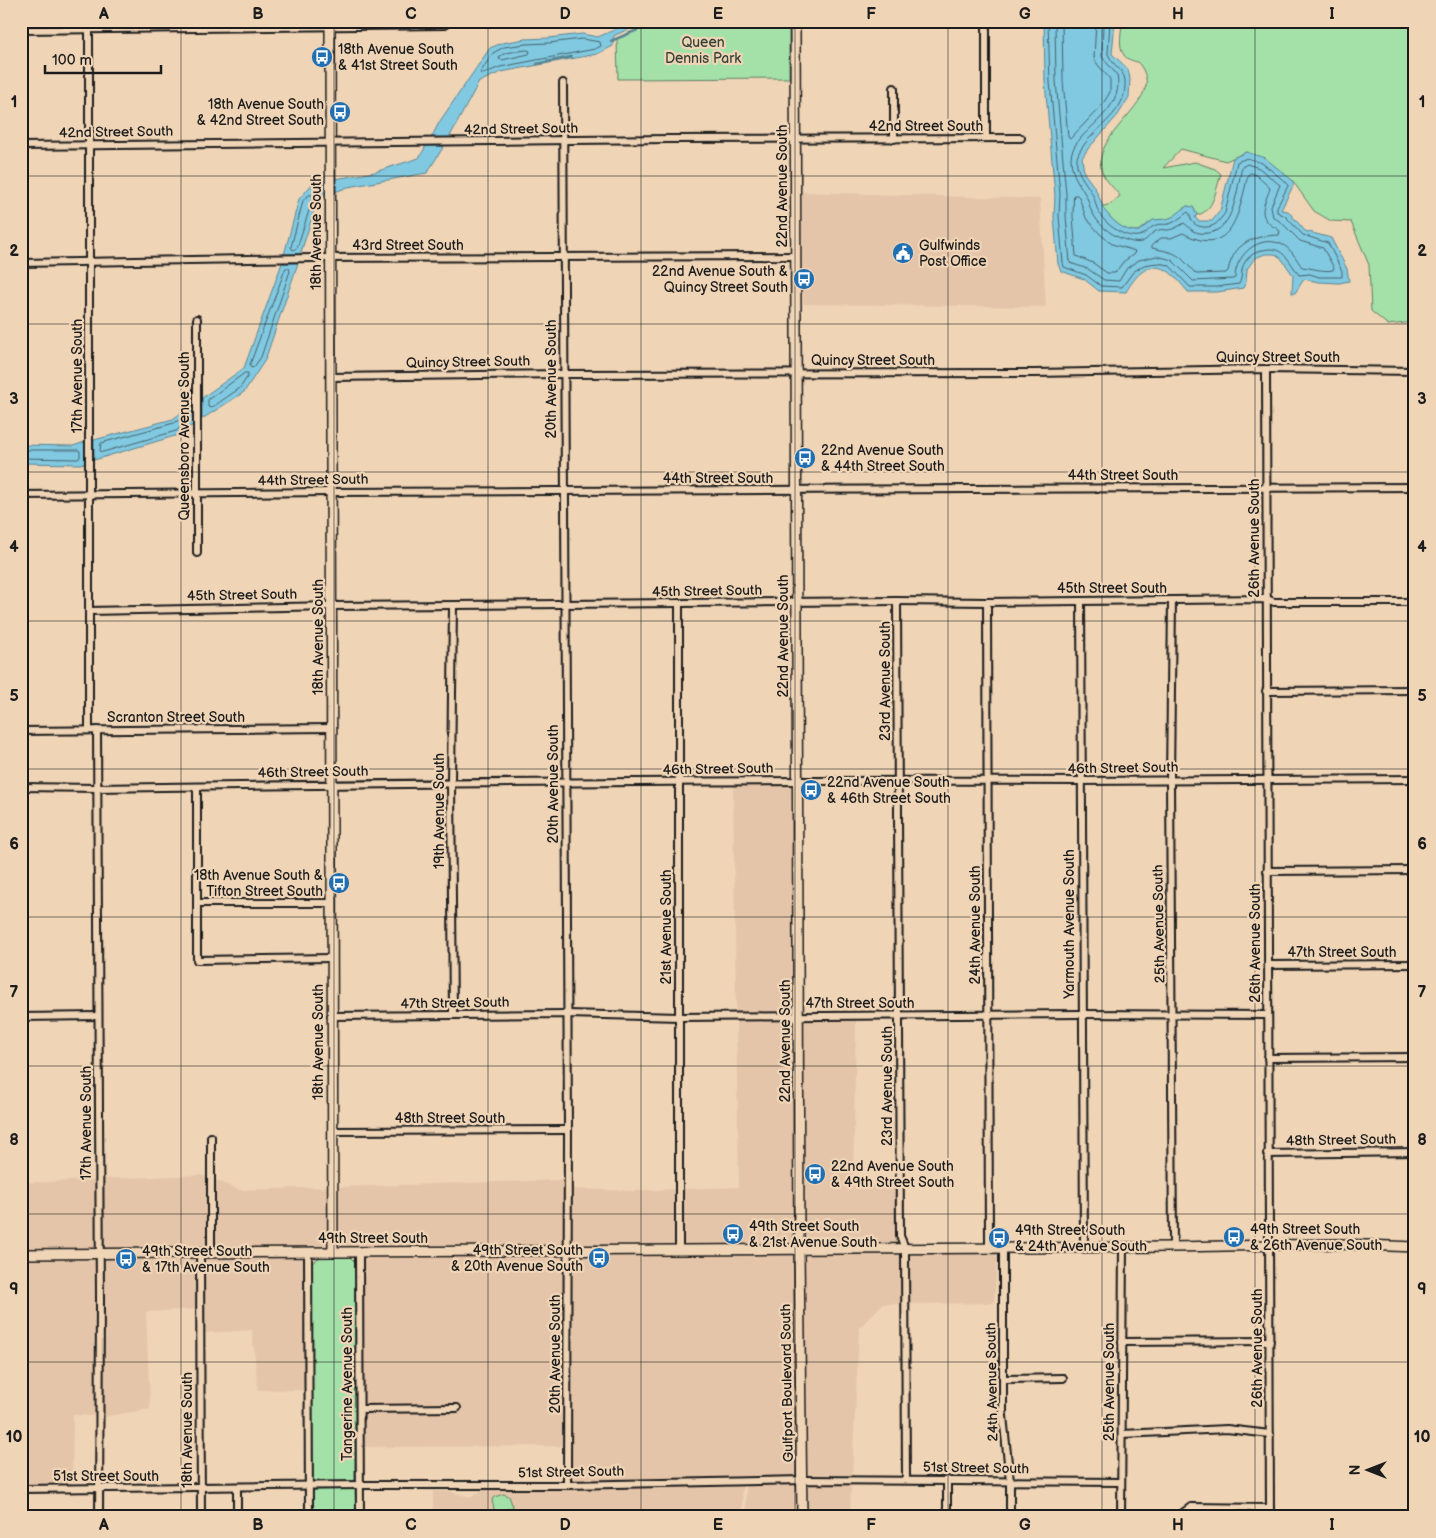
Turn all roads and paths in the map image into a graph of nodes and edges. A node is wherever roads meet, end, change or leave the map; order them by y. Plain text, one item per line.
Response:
1 (89, 21) edge
2 (795, 21) edge
3 (986, 21) edge
4 (446, 23) edge
5 (330, 24) edge
6 (89, 29) junction
7 (21, 30) edge
8 (563, 83) dead end
9 (894, 88) dead end
10 (986, 138) junction
11 (1021, 138) dead end
12 (796, 139) junction
13 (894, 139) junction
14 (562, 141) junction
15 (330, 142) junction
16 (90, 145) junction
17 (21, 146) edge
18 (796, 256) junction
19 (564, 257) junction
20 (330, 258) junction
21 (89, 262) junction
22 (21, 263) edge
23 (197, 319) dead end
24 (1266, 369) junction
25 (1415, 371) edge
26 (796, 373) junction
27 (564, 374) junction
28 (331, 377) junction
29 (1267, 487) junction
30 (1415, 487) edge
31 (797, 490) junction
32 (564, 491) junction
33 (331, 492) junction
34 (89, 494) junction
35 (197, 494) junction
36 (21, 495) edge
37 (197, 553) dead end
38 (1267, 599) junction
39 (1172, 600) junction
40 (897, 601) junction
41 (1081, 601) junction
42 (987, 602) junction
43 (1415, 602) edge
44 (797, 603) junction
45 (679, 604) junction
46 (565, 605) junction
47 (332, 606) junction
48 (452, 606) junction
49 (89, 610) junction
50 (1415, 690) edge
51 (1266, 691) junction
52 (332, 728) junction
53 (89, 730) junction
54 (97, 730) junction
55 (21, 731) edge
56 (1266, 779) junction
57 (1415, 779) edge
58 (798, 780) junction
59 (986, 780) junction
60 (1170, 780) junction
61 (898, 781) junction
62 (1081, 781) junction
63 (565, 782) junction
64 (678, 782) junction
65 (451, 783) junction
66 (332, 784) junction
67 (21, 787) edge
68 (198, 787) junction
69 (97, 788) junction
70 (1415, 870) edge
71 (1267, 871) junction
72 (331, 902) junction
73 (198, 903) junction
74 (331, 958) junction
75 (1415, 964) edge
76 (1269, 965) junction
77 (568, 1014) junction
78 (988, 1014) junction
79 (1082, 1014) junction
80 (1172, 1014) junction
81 (453, 1015) junction
82 (799, 1015) junction
83 (899, 1015) junction
84 (1268, 1015) junction
85 (98, 1016) junction
86 (332, 1016) junction
87 (21, 1017) edge
88 (679, 1017) junction
89 (1415, 1057) edge
90 (1268, 1058) junction
91 (568, 1130) junction
92 (332, 1131) junction
93 (211, 1137) dead end
94 (1415, 1152) edge
95 (1267, 1154) junction
96 (1270, 1246) junction
97 (989, 1247) junction
98 (1003, 1247) junction
99 (1084, 1247) junction
100 (1123, 1247) junction
101 (1173, 1247) junction
102 (1415, 1247) edge
103 (905, 1248) junction
104 (679, 1250) junction
105 (799, 1250) junction
106 (568, 1251) junction
107 (308, 1252) junction
108 (332, 1252) junction
109 (359, 1252) junction
110 (99, 1253) junction
111 (200, 1253) junction
112 (211, 1253) junction
113 (21, 1254) edge
114 (1270, 1341) junction
115 (1122, 1342) junction
116 (1064, 1378) dead end
117 (1003, 1379) junction
118 (457, 1408) dead end
119 (360, 1409) junction
120 (1122, 1434) junction
121 (1270, 1434) junction
122 (802, 1480) junction
123 (906, 1480) junction
124 (947, 1480) junction
125 (1010, 1481) junction
126 (1122, 1482) junction
127 (360, 1485) junction
128 (567, 1485) junction
129 (308, 1486) junction
130 (201, 1487) junction
131 (237, 1487) junction
132 (22, 1489) edge
133 (98, 1489) junction
134 (1270, 1508) junction
135 (1180, 1515) dead end
136 (22, 1517) edge
137 (99, 1517) edge
138 (201, 1517) edge
139 (237, 1517) edge
140 (309, 1517) edge
141 (360, 1517) edge
142 (802, 1517) edge
143 (947, 1517) edge
144 (1010, 1517) edge
145 (1121, 1517) edge
146 (1270, 1517) edge

1 - 6 street, 17th Avenue South
2 - 12 main road, 22nd Avenue South
3 - 10 street
4 - 5 street
5 - 6 street
5 - 15 main road, 18th Avenue South
6 - 7 street
6 - 16 street, 17th Avenue South
8 - 14 street, 20th Avenue South
9 - 13 street
10 - 11 street, 42nd Street South
10 - 13 street, 42nd Street South
12 - 13 street, 42nd Street South
12 - 14 street, 42nd Street South
12 - 18 main road, 22nd Avenue South
14 - 15 street, 42nd Street South
14 - 19 street, 20th Avenue South
15 - 16 street, 42nd Street South
15 - 20 main road, 18th Avenue South
16 - 17 street, 42nd Street South
16 - 21 street, 17th Avenue South
18 - 19 street, 43rd Street South
18 - 26 main road, 22nd Avenue South
19 - 20 street, 43rd Street South
19 - 27 street, 20th Avenue South
20 - 21 street, 43rd Street South
20 - 28 main road, 18th Avenue South
21 - 22 street, 43rd Street South
21 - 34 street, 17th Avenue South
23 - 35 street, Queensboro Avenue South
24 - 25 street, Quincy Street South
24 - 26 street, Quincy Street South
24 - 29 street, 26th Avenue South
26 - 27 street, Quincy Street South
26 - 31 main road, 22nd Avenue South
27 - 28 street, Quincy Street South
27 - 32 street, 20th Avenue South
28 - 33 main road, 18th Avenue South
29 - 30 street, 44th Street South
29 - 31 street, 44th Street South
29 - 38 street, 26th Avenue South
31 - 32 street, 44th Street South
31 - 44 main road, 22nd Avenue South
32 - 33 street, 44th Street South
32 - 46 street, 20th Avenue South
33 - 35 street, 44th Street South
33 - 47 main road, 18th Avenue South
34 - 35 street, 44th Street South
34 - 36 street, 44th Street South
34 - 49 street, 17th Avenue South
35 - 37 street, Queensboro Avenue South
38 - 39 street, 45th Street South
38 - 43 street, 45th Street South
38 - 51 street, 26th Avenue South
39 - 41 street, 45th Street South
39 - 60 street, 25th Avenue South
40 - 42 street, 45th Street South
40 - 44 street, 45th Street South
40 - 61 street, 23rd Avenue South
41 - 42 street, 45th Street South
41 - 62 street, Yarmouth Avenue South
42 - 59 street, 24th Avenue South
44 - 45 street, 45th Street South
44 - 58 main road, 22nd Avenue South
45 - 46 street, 45th Street South
45 - 64 street, 21st Avenue South
46 - 48 street, 45th Street South
46 - 63 street, 20th Avenue South
47 - 48 street, 45th Street South
47 - 49 street, 45th Street South
47 - 52 main road, 18th Avenue South
48 - 65 street, 19th Avenue South
49 - 53 street, 17th Avenue South
50 - 51 street
51 - 56 street, 26th Avenue South
52 - 54 street, Scranton Street South
52 - 66 main road, 18th Avenue South
53 - 54 street, Scranton Street South
53 - 55 street, Scranton Street South
54 - 69 street, 17th Avenue South
56 - 57 street, 46th Street South
56 - 60 street, 46th Street South
56 - 71 street, 26th Avenue South
58 - 61 street, 46th Street South
58 - 64 street, 46th Street South
58 - 82 main road, 22nd Avenue South
59 - 61 street, 46th Street South
59 - 62 street, 46th Street South
59 - 78 street, 24th Avenue South
60 - 62 street, 46th Street South
60 - 80 street, 25th Avenue South
61 - 83 street, 23rd Avenue South
62 - 79 street, Yarmouth Avenue South
63 - 64 street, 46th Street South
63 - 65 street, 46th Street South
63 - 77 street, 20th Avenue South
64 - 88 street, 21st Avenue South
65 - 66 street, 46th Street South
65 - 81 street, 19th Avenue South
66 - 68 street, 46th Street South
66 - 72 main road, 18th Avenue South
67 - 69 street, 46th Street South
68 - 69 street, 46th Street South
68 - 73 street
69 - 85 street, 17th Avenue South
70 - 71 street
71 - 76 street, 26th Avenue South
72 - 73 street
72 - 74 main road, 18th Avenue South
73 - 74 street
74 - 86 main road, 18th Avenue South
75 - 76 street, 47th Street South
76 - 84 street, 26th Avenue South
77 - 81 street, 47th Street South
77 - 88 street, 47th Street South
77 - 91 street, 20th Avenue South
78 - 79 street, 47th Street South
78 - 83 street, 47th Street South
78 - 97 street, 24th Avenue South
79 - 80 street, 47th Street South
79 - 99 street, Yarmouth Avenue South
80 - 84 street, 47th Street South
80 - 101 street, 25th Avenue South
81 - 86 street, 47th Street South
82 - 83 street, 47th Street South
82 - 88 street, 47th Street South
82 - 105 main road, 22nd Avenue South
83 - 103 street, 23rd Avenue South
84 - 90 street, 26th Avenue South
85 - 87 street
85 - 110 street, 17th Avenue South
86 - 92 main road, 18th Avenue South
88 - 104 street, 21st Avenue South
89 - 90 street
90 - 95 street, 26th Avenue South
91 - 92 street, 48th Street South
91 - 106 street, 20th Avenue South
92 - 108 main road, 18th Avenue South
93 - 112 street
94 - 95 street, 48th Street South
95 - 96 street, 26th Avenue South
96 - 101 main road, 49th Street South
96 - 102 main road, 49th Street South
96 - 114 street, 26th Avenue South
97 - 98 main road, 49th Street South
97 - 103 main road, 49th Street South
98 - 99 main road, 49th Street South
98 - 117 street, 24th Avenue South
99 - 100 main road, 49th Street South
100 - 101 main road, 49th Street South
100 - 115 street, 25th Avenue South
103 - 105 main road, 49th Street South
103 - 123 street, 23rd Avenue South
104 - 105 main road, 49th Street South
104 - 106 main road, 49th Street South
105 - 122 main road, Gulfport Boulevard South
106 - 109 main road, 49th Street South
106 - 128 street, 20th Avenue South
107 - 108 main road, 49th Street South
107 - 112 main road, 49th Street South
107 - 129 street
108 - 109 main road, 49th Street South
109 - 119 street, Tangerine Avenue South
110 - 111 main road, 49th Street South
110 - 113 main road, 49th Street South
110 - 133 street, 17th Avenue South
111 - 112 main road, 49th Street South
111 - 130 street, 18th Avenue South
114 - 115 street
114 - 121 street, 26th Avenue South
115 - 120 street, 25th Avenue South
116 - 117 street
117 - 125 street, 24th Avenue South
118 - 119 street
119 - 127 street, Tangerine Avenue South
120 - 121 street
120 - 126 street, 25th Avenue South
121 - 134 street, 26th Avenue South
122 - 123 street, 51st Street South
122 - 128 street, 51st Street South
122 - 142 main road, Gulfport Boulevard South
123 - 124 street, 51st Street South
124 - 125 street, 51st Street South
124 - 143 street
125 - 126 street, 51st Street South
125 - 144 street, 24th Avenue South
126 - 145 street, 25th Avenue South
127 - 128 street, 51st Street South
127 - 129 street, 51st Street South
127 - 141 street, Tangerine Avenue South
129 - 131 street, 51st Street South
129 - 140 street
130 - 131 street, 51st Street South
130 - 133 street, 51st Street South
130 - 138 street, 18th Avenue South
131 - 139 street
132 - 133 street, 51st Street South
132 - 136 street
133 - 137 street, 17th Avenue South
134 - 135 street
134 - 146 street, 26th Avenue South

